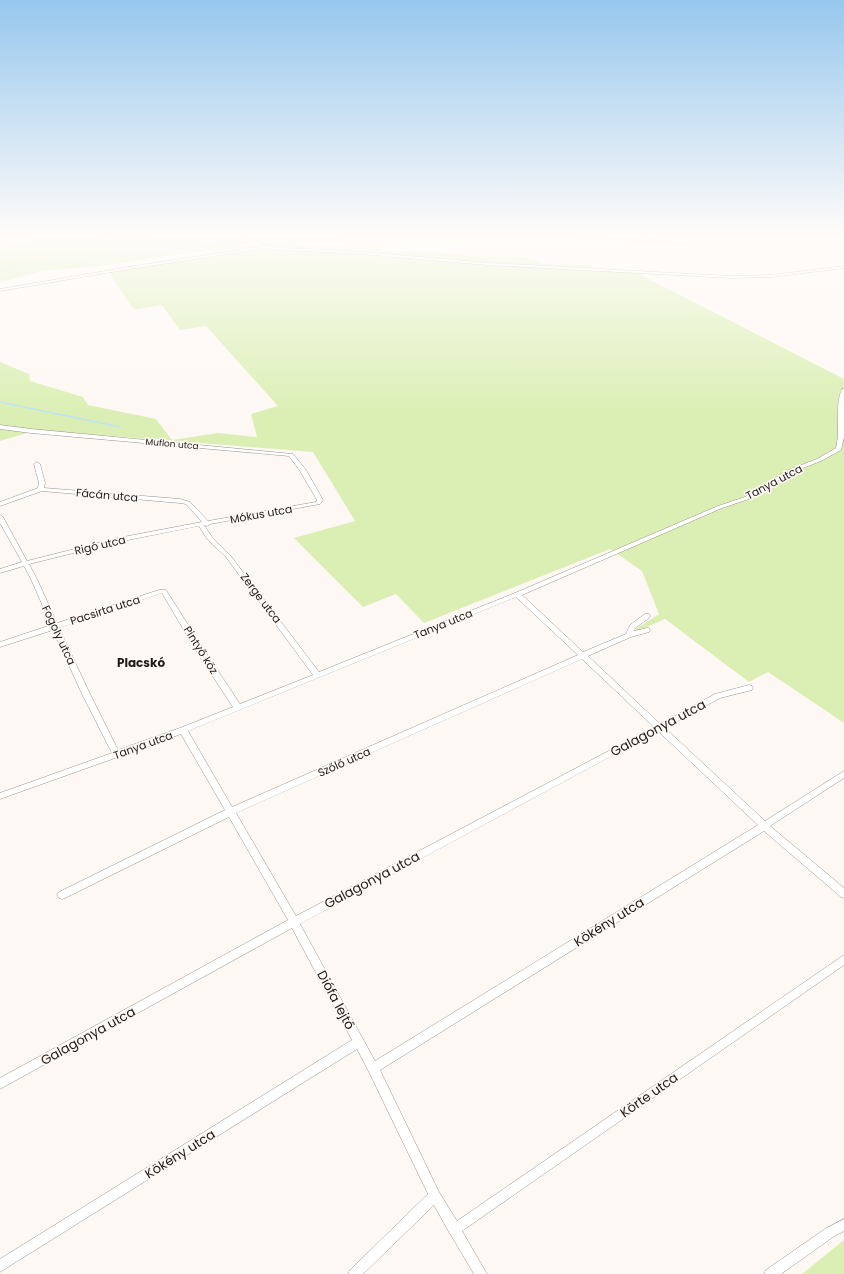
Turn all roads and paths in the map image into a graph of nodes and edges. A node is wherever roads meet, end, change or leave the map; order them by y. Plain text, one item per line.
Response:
1 (844, 390) edge
2 (0, 427) edge
3 (36, 464) dead end
4 (41, 489) junction
5 (320, 500) joint
6 (0, 504) edge
7 (0, 517) edge
8 (204, 524) junction
9 (24, 563) junction
10 (0, 571) edge
11 (164, 591) joint
12 (517, 594) junction
13 (647, 616) dead end
14 (56, 626) junction
15 (647, 630) dead end
16 (629, 635) junction
17 (0, 645) edge
18 (584, 656) junction
19 (317, 675) junction
20 (749, 688) dead end
21 (238, 708) junction
22 (660, 728) junction
23 (183, 730) junction
24 (117, 754) junction
25 (844, 774) edge
26 (0, 796) edge
27 (230, 812) junction
28 (764, 826) junction
29 (844, 894) edge
30 (62, 895) dead end
31 (294, 922) junction
32 (844, 959) edge
33 (359, 1042) junction
34 (373, 1068) junction
35 (0, 1084) edge
36 (435, 1196) junction
37 (844, 1225) edge
38 (454, 1230) junction
39 (0, 1266) edge
40 (354, 1274) edge
41 (481, 1274) edge
42 (770, 1274) edge

1 - 12 street, Tanya utca
2 - 5 street, Muflon utca
3 - 4 street
4 - 6 street, Fácán utca
4 - 8 street, Fácán utca
5 - 8 street, Mókus utca
7 - 9 street, Fogoly utca
8 - 9 street, Rigó utca
8 - 19 street, Zerge utca
9 - 10 street, Rigó utca
9 - 14 street, Fogoly utca
11 - 14 street, Pacsirta utca
11 - 21 street, Pintyő köz
12 - 18 street
12 - 19 street, Tanya utca
13 - 16 street, Szőlő utca
14 - 17 street, Pacsirta utca
14 - 24 street, Fogoly utca
15 - 16 street, Szőlő utca
16 - 18 street, Szőlő utca
18 - 22 street
18 - 27 street, Szőlő utca
19 - 21 street, Tanya utca
20 - 22 street, Galagonya utca
21 - 23 street, Tanya utca
22 - 28 street
22 - 31 street, Galagonya utca
23 - 24 street, Tanya utca
23 - 27 street, Diófa lejtő
24 - 26 street, Tanya utca
25 - 28 street, Kökény utca
27 - 30 street, Szőlő utca
27 - 31 street, Diófa lejtő
28 - 29 street
28 - 34 street, Kökény utca
31 - 33 street, Diófa lejtő
31 - 35 street, Galagonya utca
32 - 38 street, Körte utca
33 - 34 street, Diófa lejtő
33 - 39 street, Kökény utca
34 - 36 street, Diófa lejtő
36 - 38 street, Diófa lejtő
36 - 40 street
37 - 42 street
38 - 41 street, Diófa lejtő

